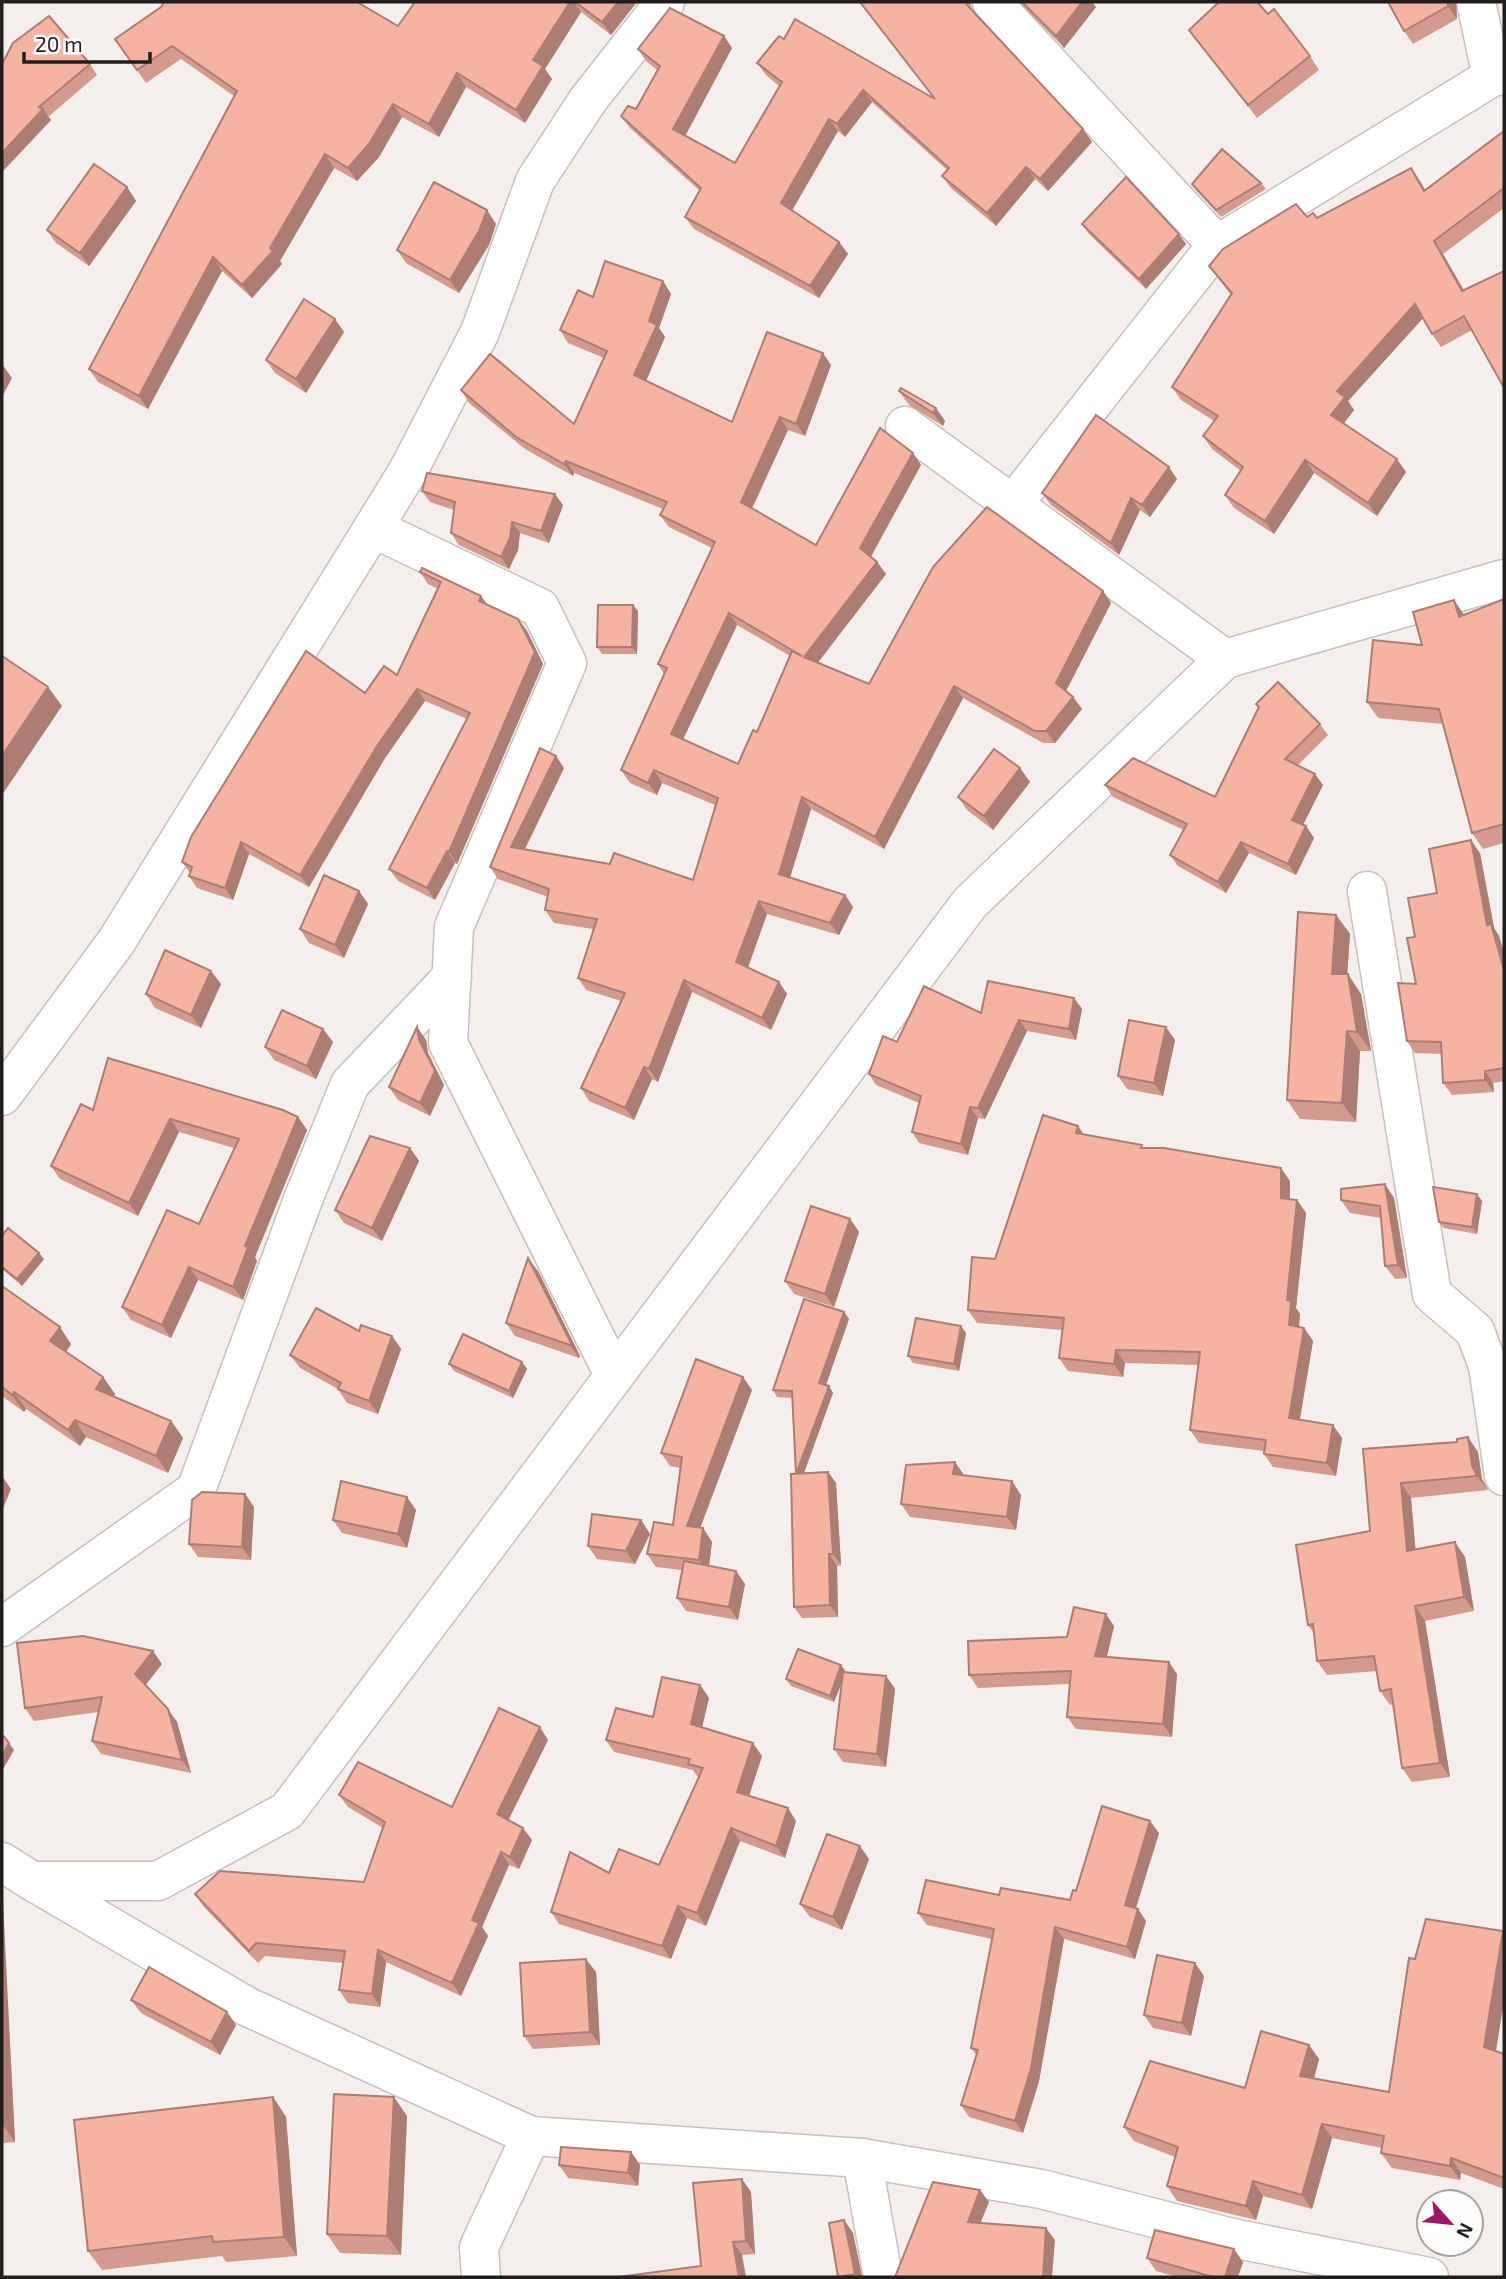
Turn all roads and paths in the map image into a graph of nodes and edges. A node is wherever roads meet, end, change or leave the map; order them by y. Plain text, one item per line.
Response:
1 (665, 2) edge
2 (992, 2) edge
3 (1476, 2) edge
4 (1498, 76) edge
5 (1217, 245) junction
6 (905, 426) dead end
7 (1013, 504) junction
8 (373, 528) junction
9 (1504, 579) edge
10 (1225, 659) junction
11 (1367, 891) dead end
12 (452, 977) junction
13 (2, 1096) edge
14 (614, 1375) junction
15 (1504, 1476) edge
16 (2, 1627) edge
17 (17, 1872) edge
18 (531, 2136) junction
19 (862, 2158) junction
20 (1324, 2267) edge
21 (481, 2277) edge
22 (883, 2277) edge
23 (1429, 2277) edge

1 - 8 street
2 - 5 street
3 - 4 street
4 - 5 street
5 - 7 street
6 - 7 street
7 - 10 street
8 - 12 street
8 - 13 street
9 - 10 street
10 - 14 street
11 - 15 street
12 - 14 street
12 - 16 street
14 - 17 street
17 - 18 street
18 - 19 street
18 - 21 street
19 - 20 street
19 - 22 street
20 - 23 street

